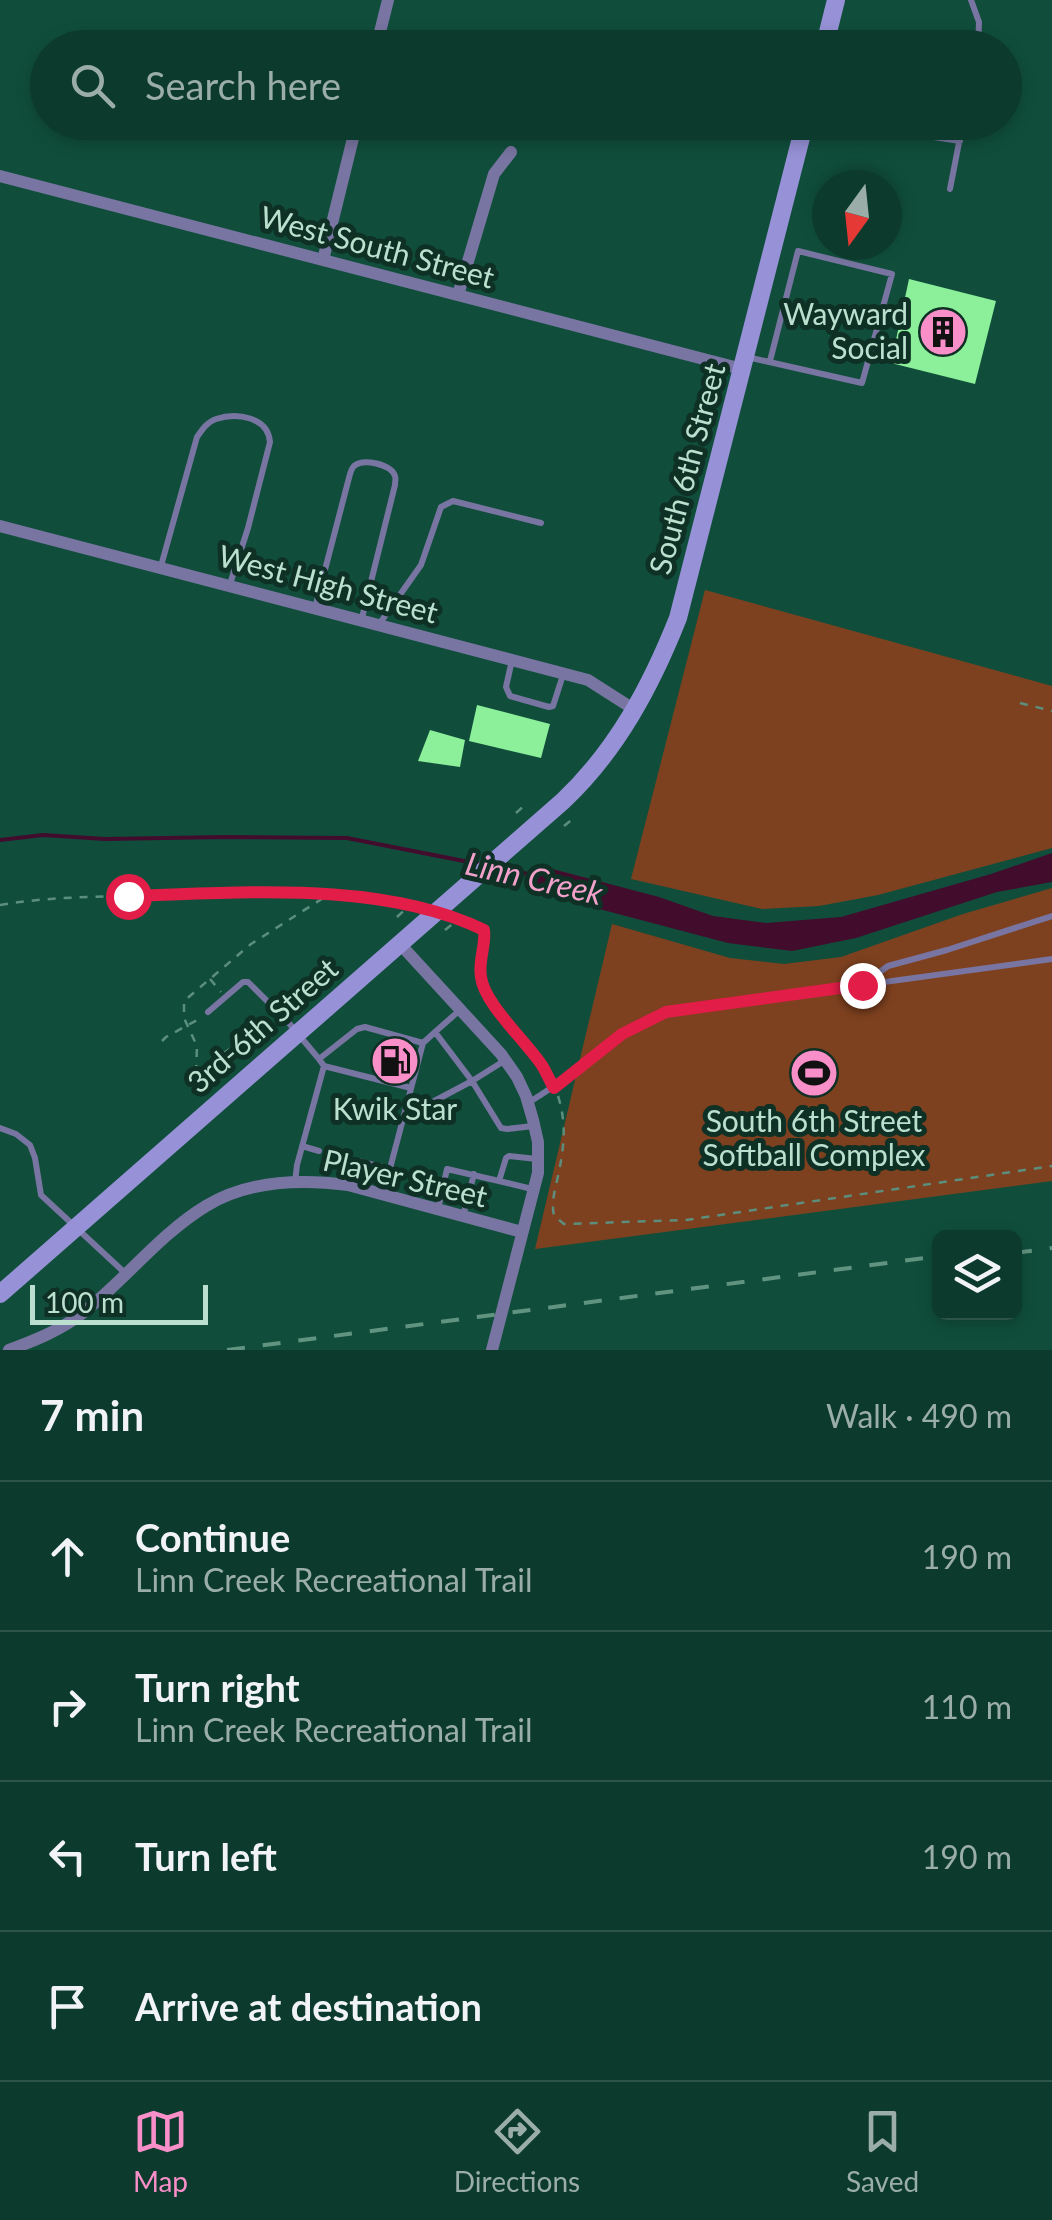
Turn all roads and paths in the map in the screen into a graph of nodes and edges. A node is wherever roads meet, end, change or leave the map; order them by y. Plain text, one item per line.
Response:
1 (388, 0) edge
2 (836, 0) edge
3 (971, 0) edge
4 (380, 30) edge
5 (828, 30) edge
6 (979, 30) edge
7 (352, 140) edge
8 (800, 140) edge
9 (948, 140) edge
10 (960, 142) joint
11 (511, 152) dead end
12 (0, 176) edge
13 (950, 189) dead end
14 (322, 260) junction
15 (458, 295) junction
16 (770, 361) junction
17 (744, 363) junction
18 (541, 522) dead end
19 (0, 526) edge
20 (161, 568) junction
21 (230, 586) junction
22 (315, 608) junction
23 (362, 620) junction
24 (379, 624) junction
25 (512, 660) junction
26 (563, 674) junction
27 (1020, 702) dead end
28 (635, 710) junction
29 (1052, 712) edge
30 (527, 803) dead end
31 (569, 809) junction
32 (516, 814) dead end
33 (564, 826) dead end
34 (329, 894) junction
35 (0, 905) edge
36 (410, 905) junction
37 (429, 914) junction
38 (1052, 916) edge
39 (397, 917) dead end
40 (459, 919) junction
41 (445, 930) dead end
42 (400, 944) junction
43 (1052, 958) edge
44 (209, 978) junction
45 (862, 985) junction
46 (226, 996) junction
47 (460, 1010) junction
48 (208, 1012) joint
49 (279, 1013) junction
50 (189, 1026) junction
51 (434, 1032) junction
52 (297, 1033) junction
53 (162, 1041) dead end
54 (423, 1043) junction
55 (319, 1059) junction
56 (505, 1060) junction
57 (324, 1066) junction
58 (472, 1080) junction
59 (411, 1088) junction
60 (554, 1088) junction
61 (528, 1102) junction
62 (423, 1107) dead end
63 (534, 1126) junction
64 (0, 1128) edge
65 (302, 1146) junction
66 (319, 1150) dead end
67 (538, 1159) junction
68 (358, 1161) dead end
69 (1052, 1166) edge
70 (390, 1169) junction
71 (474, 1174) junction
72 (499, 1181) junction
73 (296, 1182) junction
74 (534, 1190) junction
75 (383, 1195) junction
76 (438, 1209) junction
77 (463, 1216) junction
78 (522, 1232) junction
79 (125, 1273) junction
80 (0, 1294) edge
81 (9, 1350) edge
82 (492, 1350) edge

1 - 4 street
2 - 5 main road
3 - 6 lane
7 - 14 street
8 - 17 main road, South 6th Street
9 - 10 lane
10 - 13 lane
11 - 15 street
12 - 14 street, West South Street
14 - 15 street, West South Street
15 - 17 street, West South Street
16 - 16 lane
16 - 17 lane
17 - 28 main road, South 6th Street
18 - 24 lane
19 - 20 street, West High Street
20 - 21 street, West High Street
20 - 21 lane
21 - 22 street, West High Street
22 - 23 street, West High Street
22 - 23 lane
23 - 24 street, West High Street
24 - 25 street, West High Street
25 - 26 street, West High Street
25 - 26 lane
26 - 28 street, West High Street
27 - 29 path
28 - 31 main road, South 6th Street
30 - 32 path
31 - 33 path
31 - 37 main road, 3rd-6th Street
34 - 35 path
34 - 36 path
34 - 44 path
36 - 37 path
36 - 39 path
37 - 40 path
37 - 42 main road, 3rd-6th Street
38 - 45 lane
40 - 41 path
40 - 60 path
42 - 47 street
42 - 52 main road, 3rd-6th Street
43 - 45 lane
44 - 46 path
44 - 50 path
45 - 60 lane
46 - 48 lane
46 - 49 lane
47 - 51 lane
47 - 56 street
48 - 50 path
49 - 50 path
49 - 52 lane
50 - 53 path
51 - 54 lane
51 - 58 lane
52 - 55 lane
52 - 80 main road, 3rd-6th Street
54 - 55 lane
54 - 59 lane
55 - 57 lane
56 - 58 lane
56 - 61 street
57 - 59 lane
57 - 65 lane
58 - 62 lane
58 - 63 lane
59 - 70 lane
60 - 61 lane
60 - 69 path
61 - 63 street
63 - 67 street
64 - 79 lane
65 - 66 lane
65 - 73 lane
67 - 72 lane
67 - 74 street
68 - 70 lane
70 - 75 lane
71 - 72 lane
71 - 76 lane
71 - 77 lane
72 - 74 lane
73 - 75 street, Player Street
73 - 79 street, Player Street
74 - 78 street
75 - 76 street, Player Street
76 - 77 street, Player Street
77 - 78 street, Player Street
78 - 82 street
79 - 81 street, Player Street

